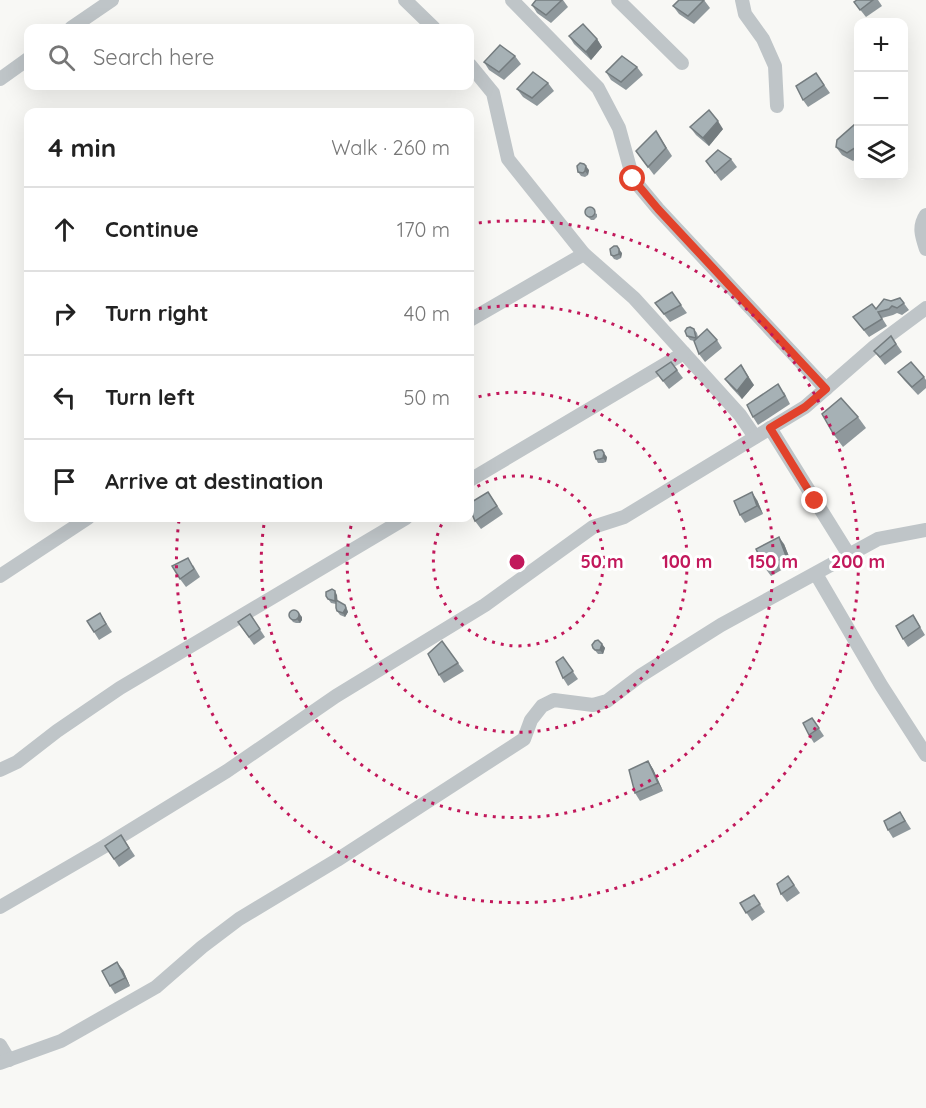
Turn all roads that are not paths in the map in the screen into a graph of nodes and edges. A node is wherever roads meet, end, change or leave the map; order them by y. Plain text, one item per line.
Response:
1 (112, 0) edge
2 (405, 0) edge
3 (512, 0) edge
4 (618, 0) edge
5 (742, 0) edge
6 (77, 24) edge
7 (430, 24) edge
8 (24, 62) edge
9 (682, 63) dead end
10 (474, 70) edge
11 (0, 79) edge
12 (777, 106) dead end
13 (926, 215) edge
14 (926, 249) edge
15 (584, 254) junction
16 (926, 308) edge
17 (474, 318) edge
18 (684, 353) junction
19 (826, 389) junction
20 (770, 428) junction
21 (755, 436) junction
22 (474, 478) edge
23 (82, 522) edge
24 (399, 522) edge
25 (926, 530) edge
26 (849, 555) junction
27 (816, 574) junction
28 (0, 576) edge
29 (926, 755) edge
30 (0, 770) edge
31 (0, 907) edge
32 (0, 1045) edge
33 (5, 1062) edge

1 - 6 street
2 - 7 street
3 - 19 street
4 - 9 street
5 - 12 street
8 - 11 street
10 - 15 street
13 - 14 street
15 - 17 street
15 - 18 street
16 - 19 street
18 - 21 street
18 - 22 street
19 - 20 street
20 - 21 street
20 - 26 street
21 - 31 street
23 - 28 street
24 - 30 street
25 - 26 street
26 - 27 street
27 - 29 street
27 - 33 street
32 - 33 street

